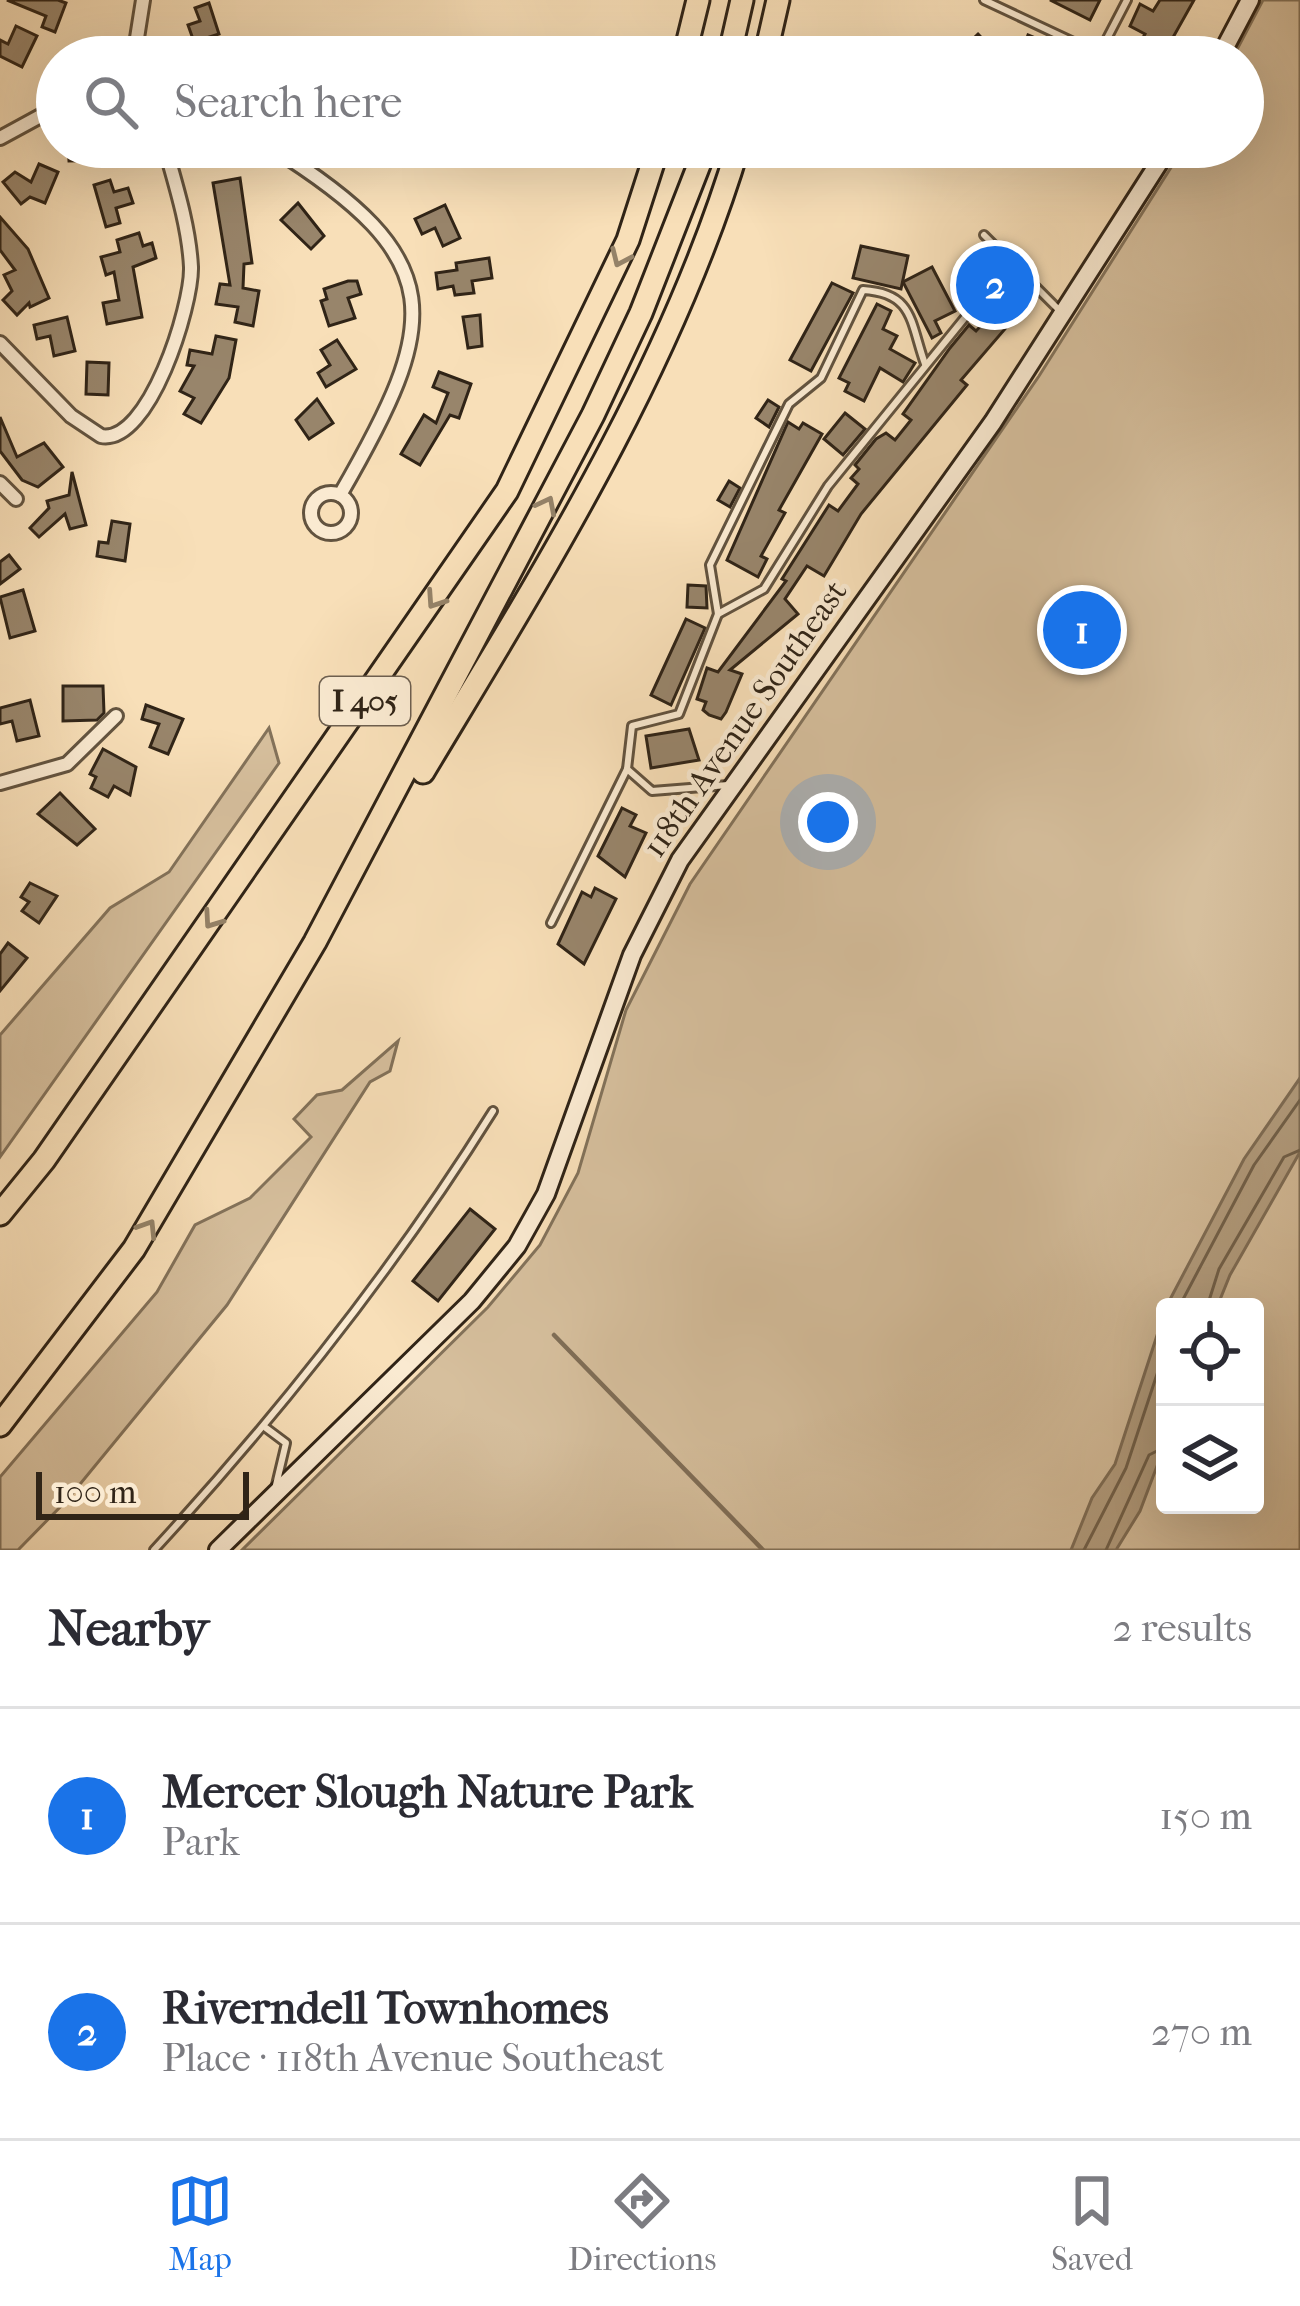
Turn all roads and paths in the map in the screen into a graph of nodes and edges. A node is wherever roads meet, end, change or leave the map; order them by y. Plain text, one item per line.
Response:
1 (143, 0) edge
2 (698, 0) edge
3 (742, 0) edge
4 (778, 0) edge
5 (983, 0) edge
6 (1127, 0) edge
7 (1250, 0) edge
8 (137, 36) edge
9 (689, 36) edge
10 (734, 36) edge
11 (770, 36) edge
12 (1060, 36) edge
13 (1108, 36) edge
14 (1231, 36) edge
15 (36, 118) edge
16 (0, 138) edge
17 (169, 168) edge
18 (302, 168) edge
19 (651, 168) edge
20 (698, 168) edge
21 (730, 168) edge
22 (1155, 168) edge
23 (984, 235) dead end
24 (967, 315) dead end
25 (1064, 315) junction
26 (0, 343) edge
27 (925, 364) junction
28 (0, 483) edge
29 (340, 495) dead end
30 (16, 499) dead end
31 (718, 614) junction
32 (116, 716) dead end
33 (627, 769) junction
34 (0, 783) edge
35 (730, 784) junction
36 (551, 923) dead end
37 (316, 942) junction
38 (493, 1112) dead end
39 (0, 1214) edge
40 (0, 1425) edge
41 (266, 1428) junction
42 (274, 1495) junction
43 (154, 1550) edge
44 (218, 1550) edge

1 - 8 street
2 - 9 highway
3 - 10 highway
4 - 11 highway
5 - 12 lane
6 - 13 lane
7 - 14 street
15 - 16 street
17 - 26 street
18 - 29 street
19 -> 39 highway, I 405
37 -> 20 highway, I 405
21 - 37 highway
22 - 25 street, 118th Avenue Southeast
23 - 25 lane
24 - 27 lane
25 - 35 street, 118th Avenue Southeast
27 - 31 lane
27 - 31 lane
28 - 30 street
31 - 33 lane
32 - 34 street
33 - 35 lane
33 - 36 lane
35 - 42 street, 118th Avenue Southeast
40 -> 37 highway, I 405
38 - 41 lane
41 - 42 lane
41 - 43 lane
42 - 44 street, 118th Avenue Southeast

